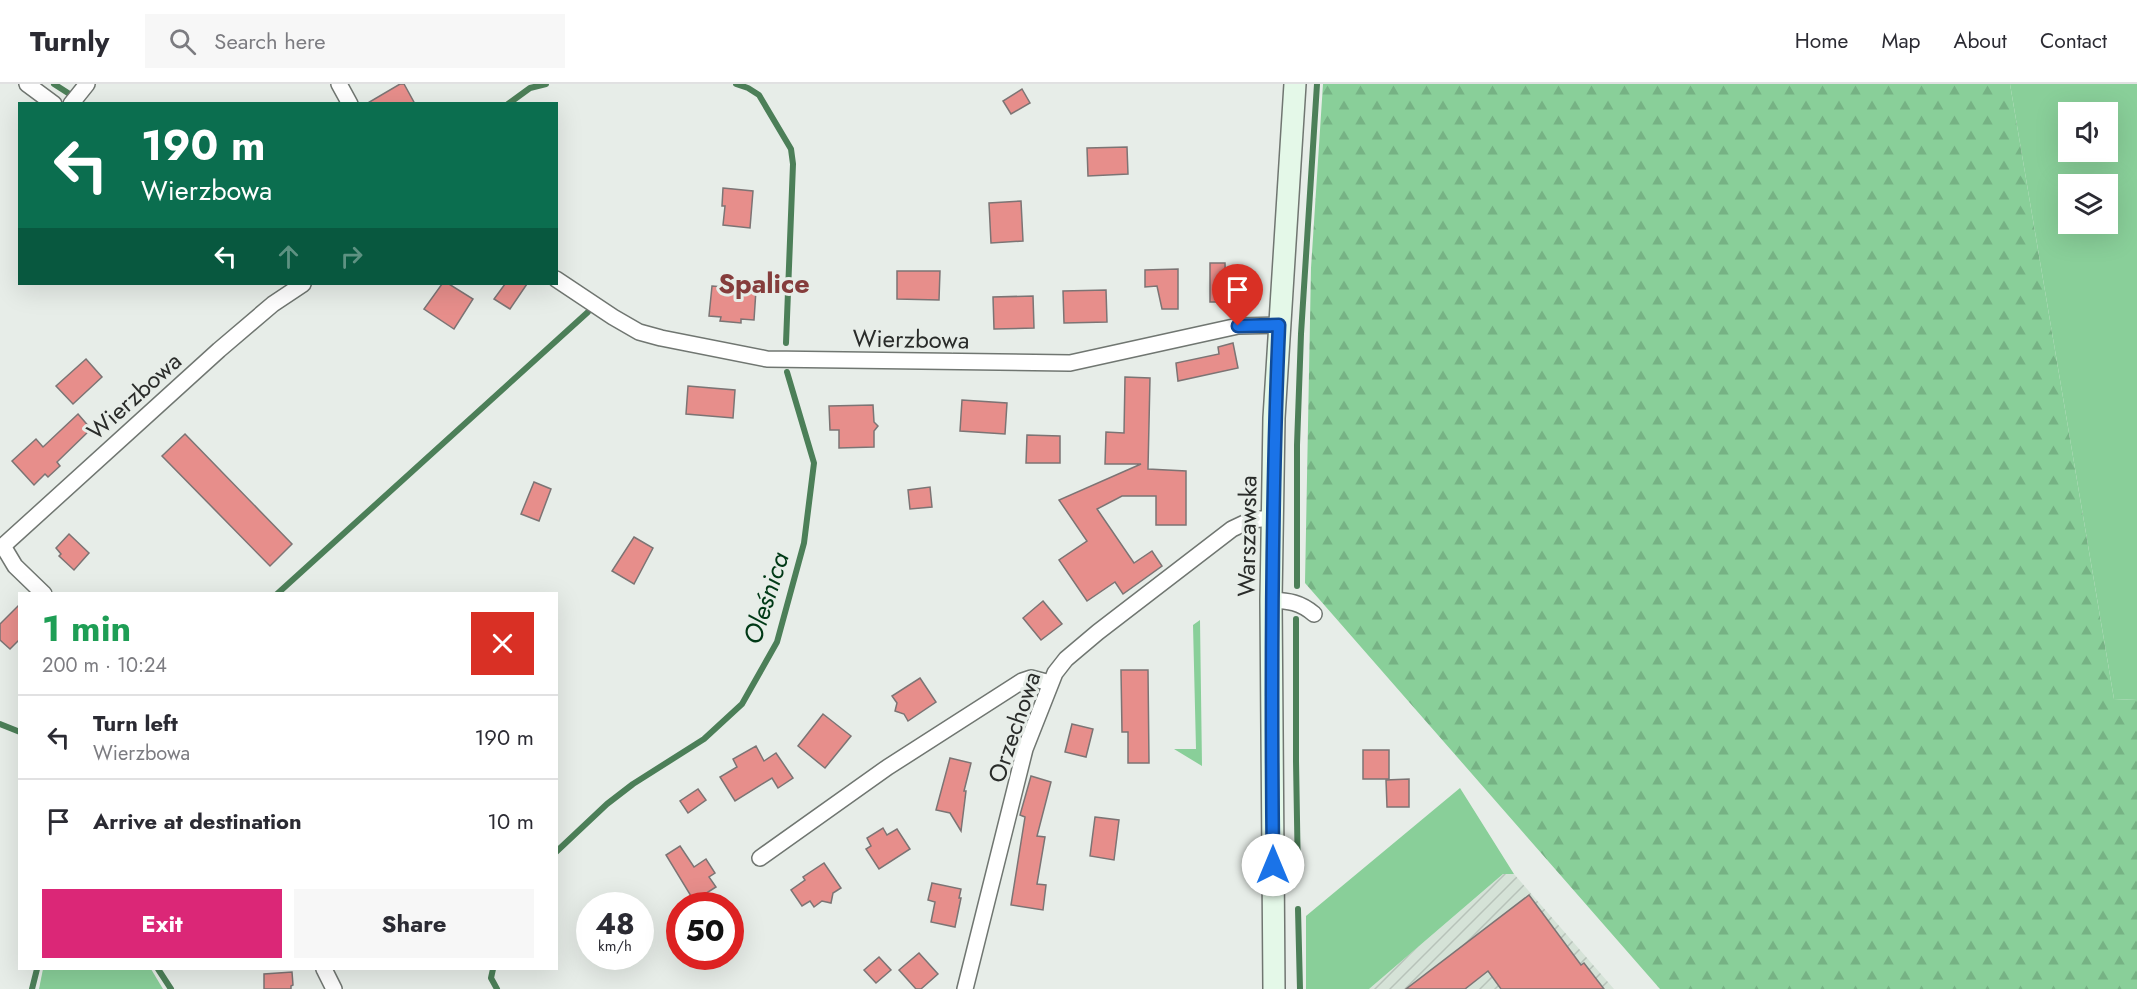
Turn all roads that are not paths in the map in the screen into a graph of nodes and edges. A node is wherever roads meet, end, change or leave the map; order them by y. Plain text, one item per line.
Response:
1 (27, 84) edge
2 (87, 84) edge
3 (339, 84) edge
4 (1295, 84) edge
5 (51, 102) edge
6 (72, 102) edge
7 (349, 102) edge
8 (558, 280) edge
9 (302, 285) edge
10 (1279, 325) junction
11 (1272, 518) junction
12 (2, 546) edge
13 (42, 592) edge
14 (1271, 600) junction
15 (1314, 614) dead end
16 (1050, 683) junction
17 (759, 858) dead end
18 (324, 970) edge
19 (334, 989) edge
20 (965, 989) edge
21 (1274, 989) edge

1 - 5 street
2 - 6 street
3 - 7 street
4 - 10 main road, Warszawska
8 - 10 street, Wierzbowa
9 - 12 street, Wierzbowa
10 - 11 main road, Warszawska
11 - 14 main road, Warszawska
11 - 16 street, Orzechowa
12 - 13 street
14 - 15 street
14 - 21 main road, Warszawska
16 - 17 street
16 - 20 street, Orzechowa
18 - 19 street

